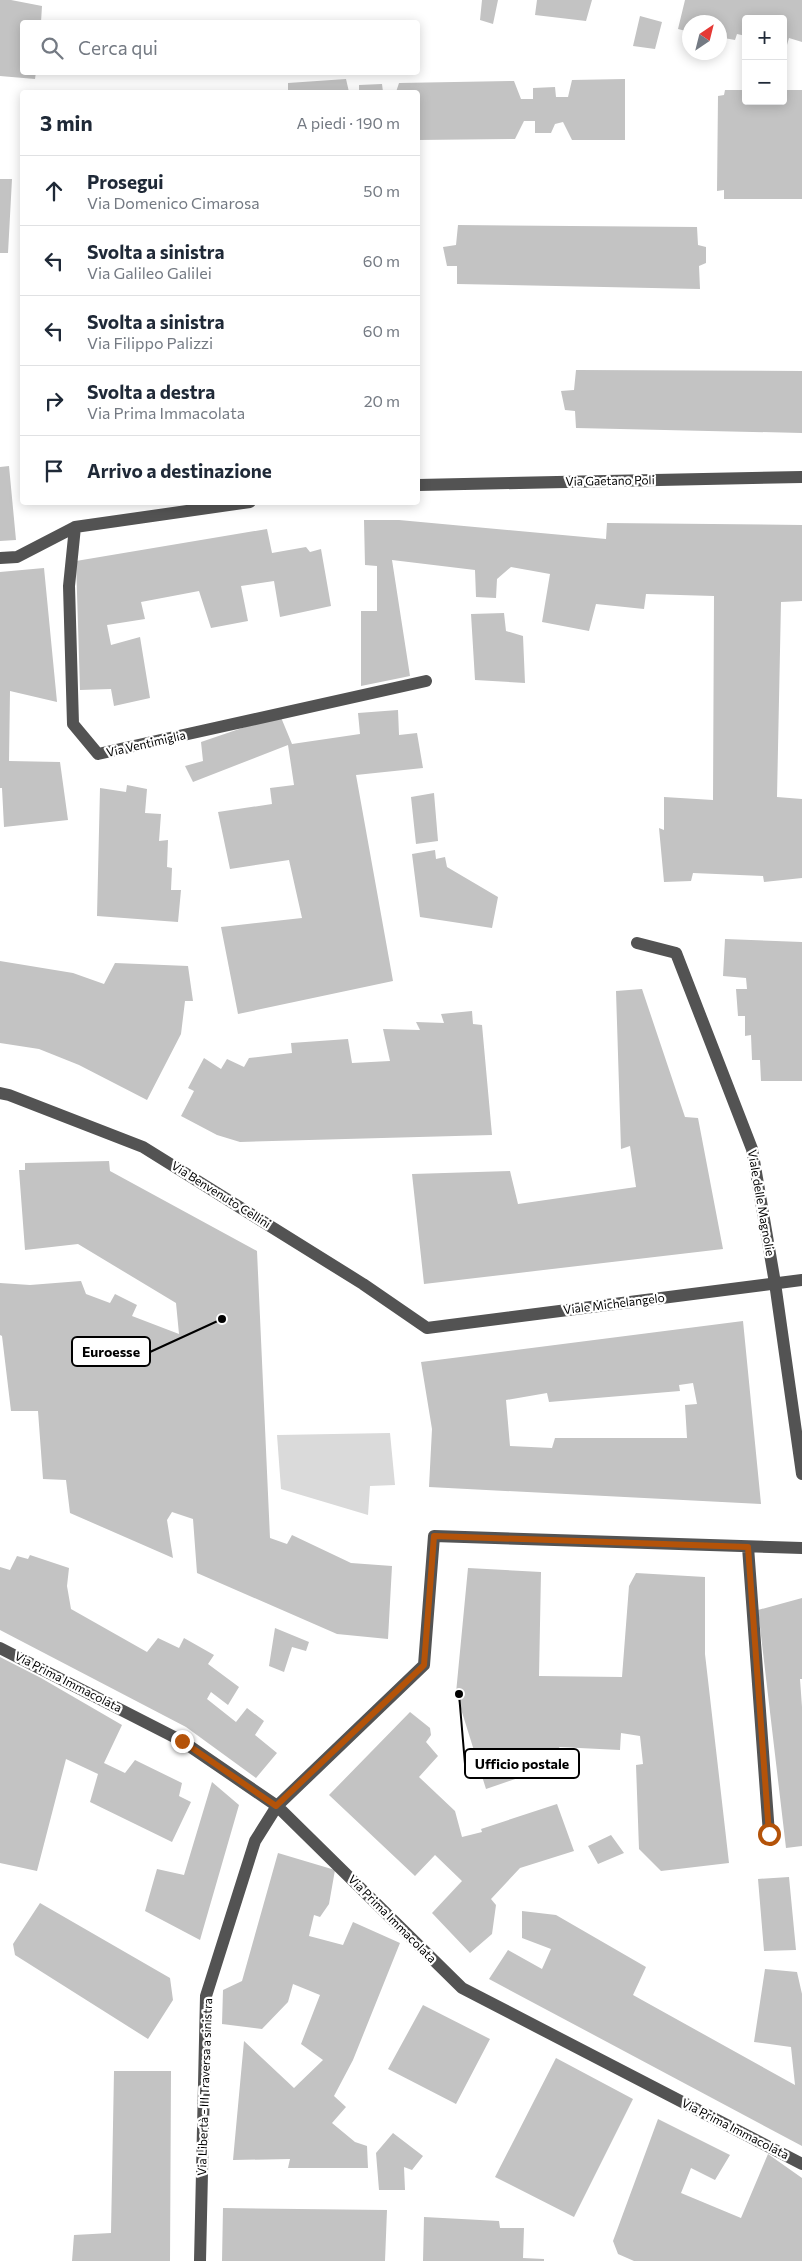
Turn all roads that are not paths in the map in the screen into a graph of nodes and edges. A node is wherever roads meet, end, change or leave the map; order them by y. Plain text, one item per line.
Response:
1 (802, 477) edge
2 (420, 485) edge
3 (229, 505) edge
4 (75, 527) junction
5 (0, 558) edge
6 (426, 681) dead end
7 (637, 943) dead end
8 (0, 1093) edge
9 (802, 1280) edge
10 (775, 1283) junction
11 (427, 1328) joint
12 (802, 1474) edge
13 (748, 1547) junction
14 (802, 1548) edge
15 (0, 1648) edge
16 (276, 1806) junction
17 (769, 1834) dead end
18 (802, 2164) edge
19 (200, 2261) edge

1 - 2 street, Via Gaetano Poli
3 - 4 street
4 - 5 street
4 - 6 street, Via Ventimiglia
7 - 10 street, Viale delle Magnolie
8 - 11 street, Via Benvenuto Cellini
9 - 10 street, Viale Michelangelo
10 - 11 street, Viale Michelangelo
10 - 12 street, Viale delle Magnolie
13 - 14 street
13 - 16 street, Via Libertà - III Traversa a sinistra
13 - 17 street
15 - 16 street, Via Prima Immacolata
16 - 18 street, Via Prima Immacolata
16 - 19 street, Via Libertà - III Traversa a sinistra

